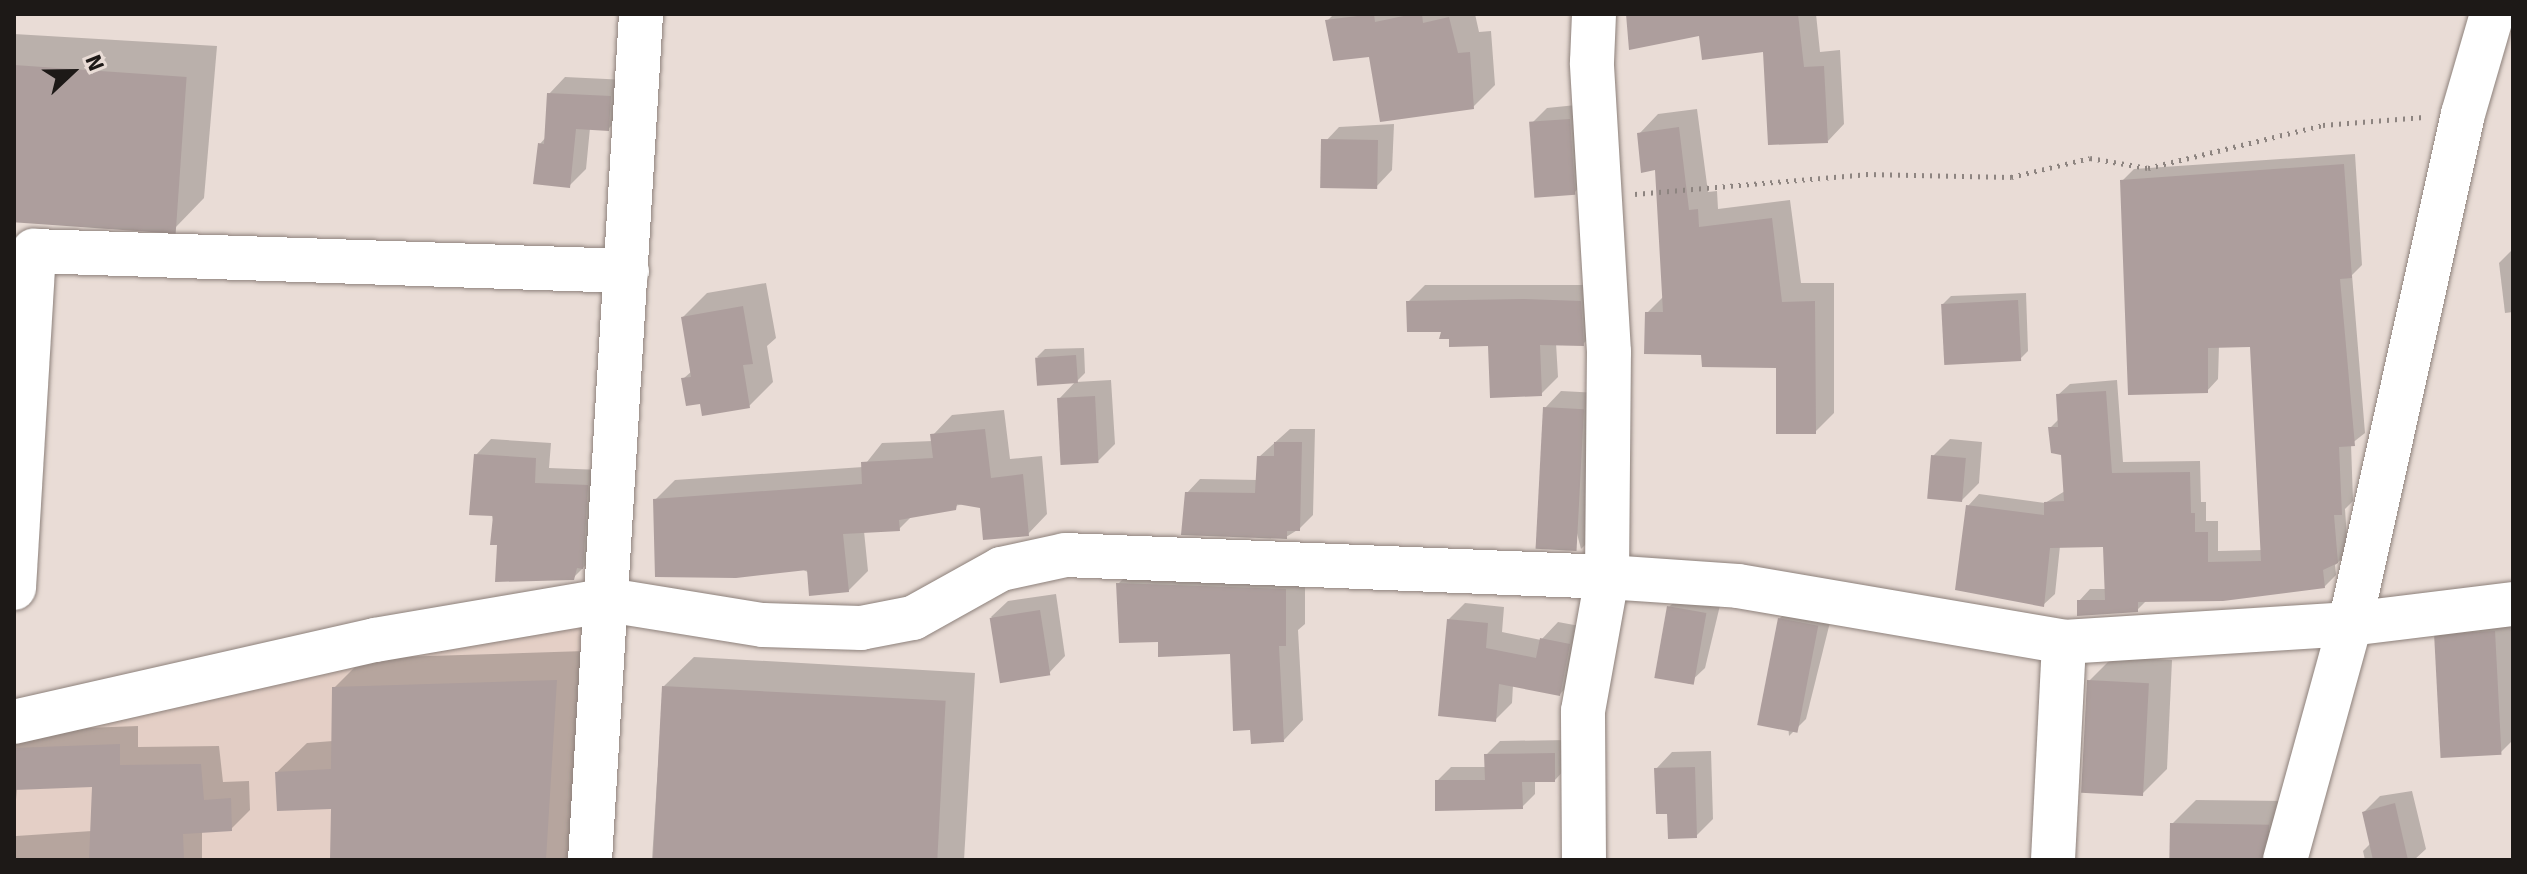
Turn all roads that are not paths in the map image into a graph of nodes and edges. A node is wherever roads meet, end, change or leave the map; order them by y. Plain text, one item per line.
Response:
1 (641, 14) edge
2 (1594, 14) edge
3 (2492, 14) edge
4 (627, 271) junction
5 (1607, 577) junction
6 (14, 588) edge
7 (608, 600) junction
8 (2513, 604) edge
9 (2350, 624) junction
10 (2064, 642) junction
11 (14, 722) edge
12 (590, 860) edge
13 (1584, 860) edge
14 (2053, 860) edge
15 (2285, 860) edge

1 - 4 street
2 - 5 street
3 - 9 street
4 - 6 street
4 - 7 street
5 - 7 street
5 - 10 street
5 - 13 street
7 - 11 street
7 - 12 street
8 - 9 street
9 - 10 street
9 - 15 street
10 - 14 street

